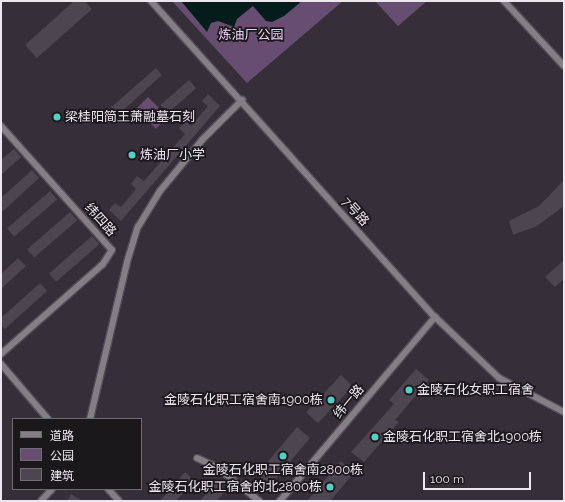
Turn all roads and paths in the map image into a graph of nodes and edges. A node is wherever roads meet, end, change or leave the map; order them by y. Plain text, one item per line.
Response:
1 (151, 1) edge
2 (504, 1) edge
3 (564, 66) edge
4 (242, 100) junction
5 (1, 126) edge
6 (435, 317) junction
7 (1, 354) edge
8 (1, 364) edge
9 (564, 412) edge
10 (47, 418) edge
11 (90, 418) edge
12 (197, 458) dead end
13 (51, 490) edge
14 (109, 490) edge
15 (41, 501) edge
16 (119, 501) edge
17 (259, 501) edge
18 (280, 501) edge

1 - 4 street, 7号路
2 - 3 street
4 - 6 street, 7号路
4 - 11 street
5 - 7 street, 纬四路
6 - 9 street, 7号路
6 - 18 street, 纬一路
8 - 10 street
12 - 17 street
13 - 15 street
14 - 16 street

